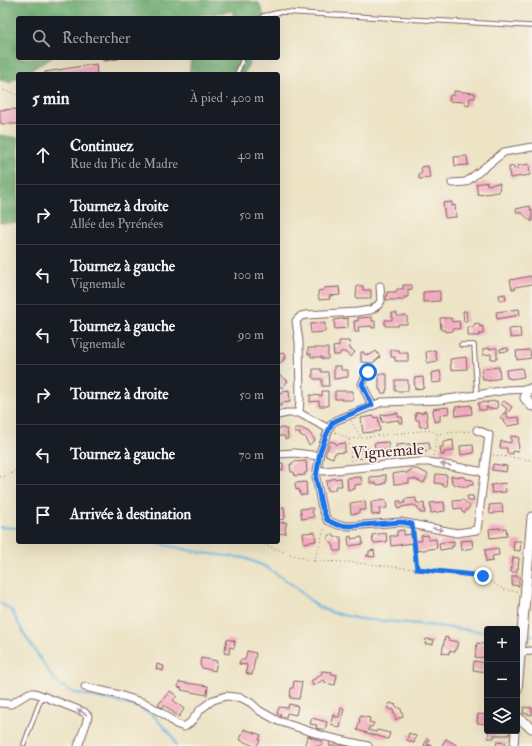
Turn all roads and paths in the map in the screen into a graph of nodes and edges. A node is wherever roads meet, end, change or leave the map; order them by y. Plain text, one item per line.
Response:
1 (263, 16) edge
2 (532, 26) edge
3 (242, 60) edge
4 (238, 72) edge
5 (0, 89) edge
6 (16, 94) edge
7 (532, 147) edge
8 (452, 183) dead end
9 (380, 286) dead end
10 (461, 345) dead end
11 (368, 372) dead end
12 (531, 388) edge
13 (516, 390) junction
14 (476, 395) junction
15 (529, 403) edge
16 (372, 405) junction
17 (298, 413) junction
18 (280, 415) edge
19 (348, 415) junction
20 (329, 429) junction
21 (477, 430) joint
22 (438, 434) junction
23 (361, 438) junction
24 (349, 439) junction
25 (280, 454) edge
26 (487, 454) junction
27 (319, 456) junction
28 (532, 460) edge
29 (432, 463) junction
30 (352, 468) junction
31 (16, 470) edge
32 (317, 470) junction
33 (484, 472) junction
34 (0, 477) edge
35 (532, 517) edge
36 (327, 520) junction
37 (412, 524) junction
38 (261, 544) edge
39 (314, 562) junction
40 (417, 569) junction
41 (526, 592) junction
42 (532, 651) edge
43 (520, 652) joint
44 (85, 687) dead end
45 (42, 696) junction
46 (0, 703) edge
47 (520, 719) edge
48 (532, 728) edge
49 (515, 734) edge
50 (24, 744) dead end
51 (78, 746) edge
52 (368, 746) edge
53 (514, 746) edge

1 - 2 lane
3 - 4 lane
5 - 6 path
7 - 8 street
9 - 17 street
10 - 14 lane
11 - 16 street
12 - 13 street
12 - 15 street
13 - 14 street
13 - 15 street
14 - 16 street
16 - 19 street
17 - 18 street
17 - 20 street
19 - 20 street
19 - 23 path
20 - 24 path
20 - 27 street
21 - 22 path
21 - 26 street
22 - 23 path
22 - 29 path
23 - 24 path
24 - 30 path
25 - 27 street
26 - 28 path
26 - 33 street
27 - 32 street
29 - 30 street, Vignemale
33 -> 29 street, Vignemale
30 - 32 street, Vignemale
31 - 34 path
32 - 36 street
37 -> 33 street
35 - 41 street
36 - 37 street
36 - 39 path
37 - 40 path
38 - 39 path
39 - 40 path
40 - 41 path
41 - 43 street
42 - 43 street
44 - 52 street
45 - 46 street
45 - 50 lane
51 -> 45 street
47 - 48 street
49 - 53 street

